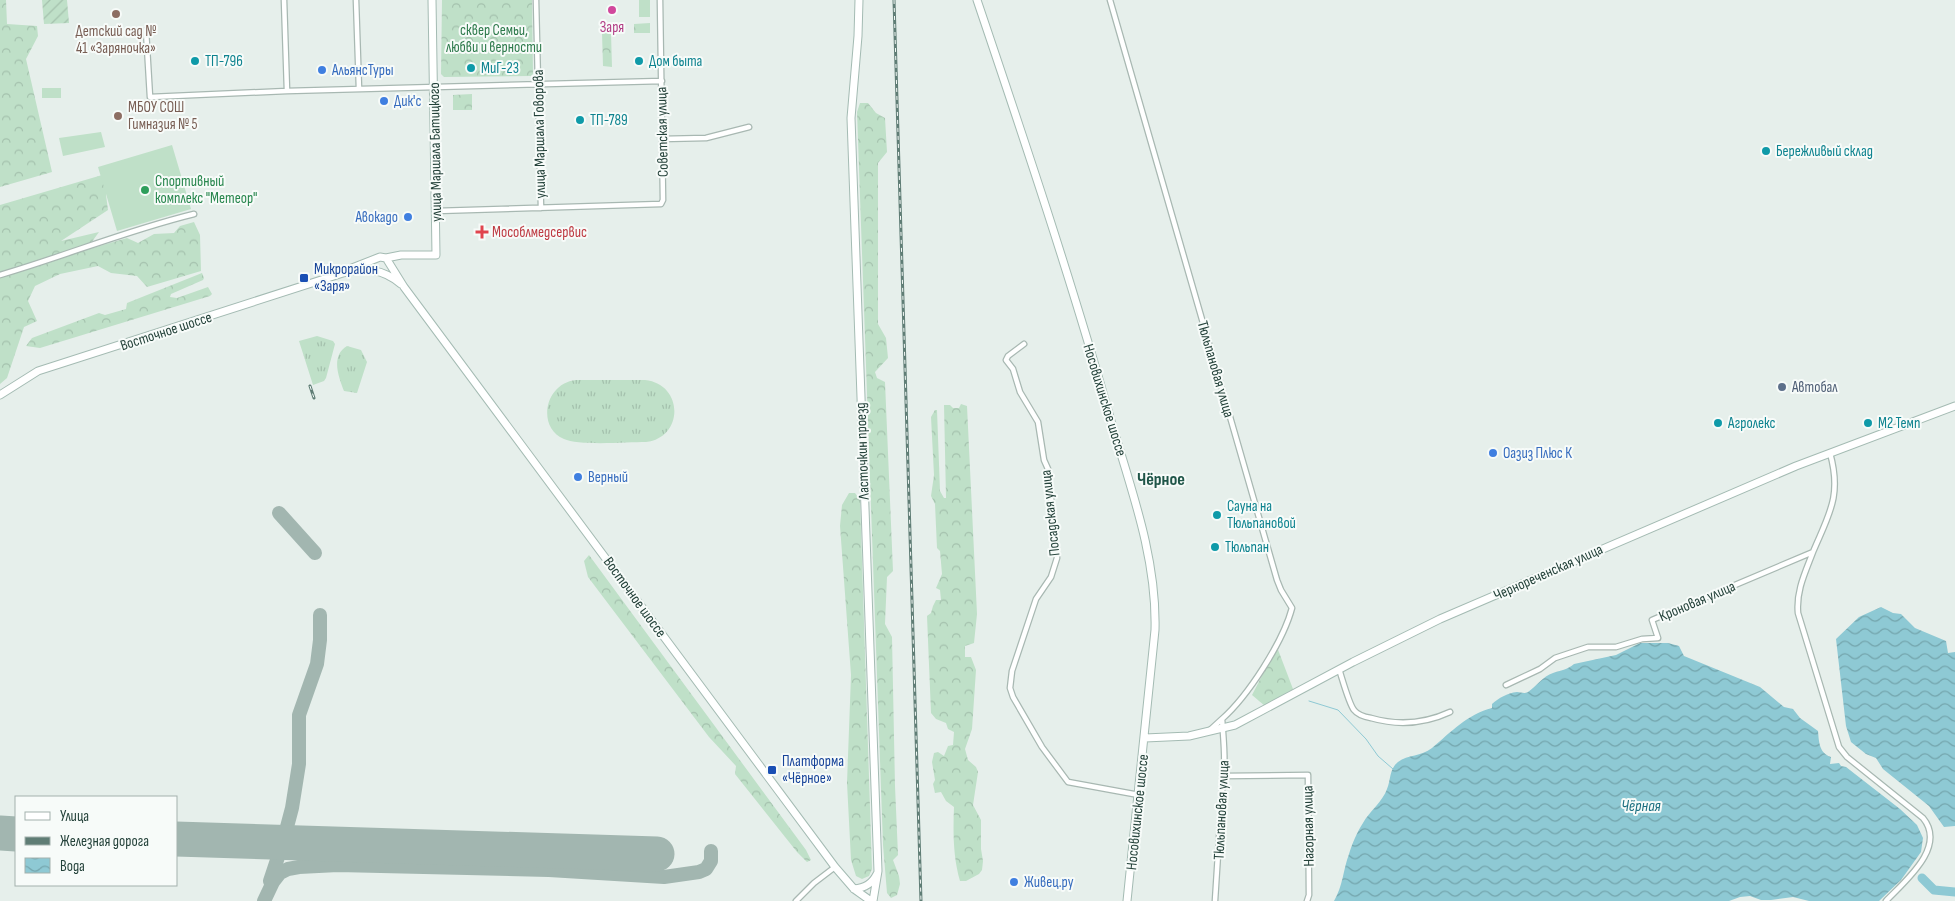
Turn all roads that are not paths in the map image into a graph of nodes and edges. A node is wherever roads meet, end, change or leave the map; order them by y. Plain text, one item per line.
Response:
1 (284, 0) edge
2 (356, 0) edge
3 (432, 0) edge
4 (536, 0) edge
5 (660, 0) edge
6 (859, 0) edge
7 (977, 0) edge
8 (1110, 0) edge
9 (146, 30) dead end
10 (662, 81) junction
11 (538, 84) junction
12 (434, 86) junction
13 (359, 89) junction
14 (287, 91) junction
15 (749, 128) dead end
16 (662, 139) junction
17 (541, 208) junction
18 (436, 211) junction
19 (194, 214) dead end
20 (385, 259) junction
21 (379, 271) junction
22 (0, 275) edge
23 (336, 275) junction
24 (404, 287) junction
25 (1024, 344) dead end
26 (0, 395) edge
27 (1955, 406) edge
28 (1830, 453) junction
29 (1813, 552) junction
30 (1339, 669) junction
31 (1506, 685) dead end
32 (1450, 712) dead end
33 (1222, 719) junction
34 (1223, 729) junction
35 (1206, 733) junction
36 (1145, 738) junction
37 (1224, 776) junction
38 (1139, 795) junction
39 (835, 867) junction
40 (878, 871) junction
41 (854, 889) junction
42 (796, 901) edge
43 (872, 901) edge
44 (1127, 901) edge
45 (1215, 901) edge
46 (1307, 901) edge
47 (1886, 901) edge

1 - 14 street
2 - 13 street
3 - 12 main road, улица Маршала Батицкого
4 - 11 street, улица Маршала Говорова
5 - 10 street, Советская улица
6 - 40 main road, Ласточкин проезд
7 - 36 main road, Носовихинское шоссе
8 - 33 street, Тюльпановая улица
9 - 14 street
10 - 11 street
10 - 16 street, Советская улица
11 - 12 street
11 - 17 street, улица Маршала Говорова
12 - 13 street
12 - 18 main road, улица Маршала Батицкого
13 - 14 street
15 - 16 street
16 - 17 street, Советская улица
17 - 18 street
18 - 20 main road, улица Маршала Батицкого
19 - 22 street
20 - 21 main road
20 - 21 main road
20 - 23 main road, Восточное шоссе
20 - 24 main road, Восточное шоссе
21 - 23 main road, Восточное шоссе
21 - 24 main road, Восточное шоссе
23 - 26 main road, Восточное шоссе
24 - 39 main road, Восточное шоссе
25 - 38 street, Посадская улица
27 - 28 main road, Чернореченская улица
28 - 29 street
28 - 30 main road, Чернореченская улица
29 - 31 street, Кроновая улица
29 - 47 street
30 - 32 street
30 - 34 main road, Чернореченская улица
33 - 34 street, Тюльпановая улица
33 - 35 street, Тюльпановая улица
34 - 35 main road, Чернореченская улица
34 - 37 street, Тюльпановая улица
35 - 36 main road, Чернореченская улица
36 - 38 main road, Носовихинское шоссе
37 - 45 street, Тюльпановая улица
37 - 46 street, Нагорная улица
38 - 44 main road, Носовихинское шоссе
39 - 41 main road, Восточное шоссе
39 - 42 street
40 - 41 main road
40 - 43 main road, Ласточкин проезд
41 - 43 main road, Восточное шоссе

